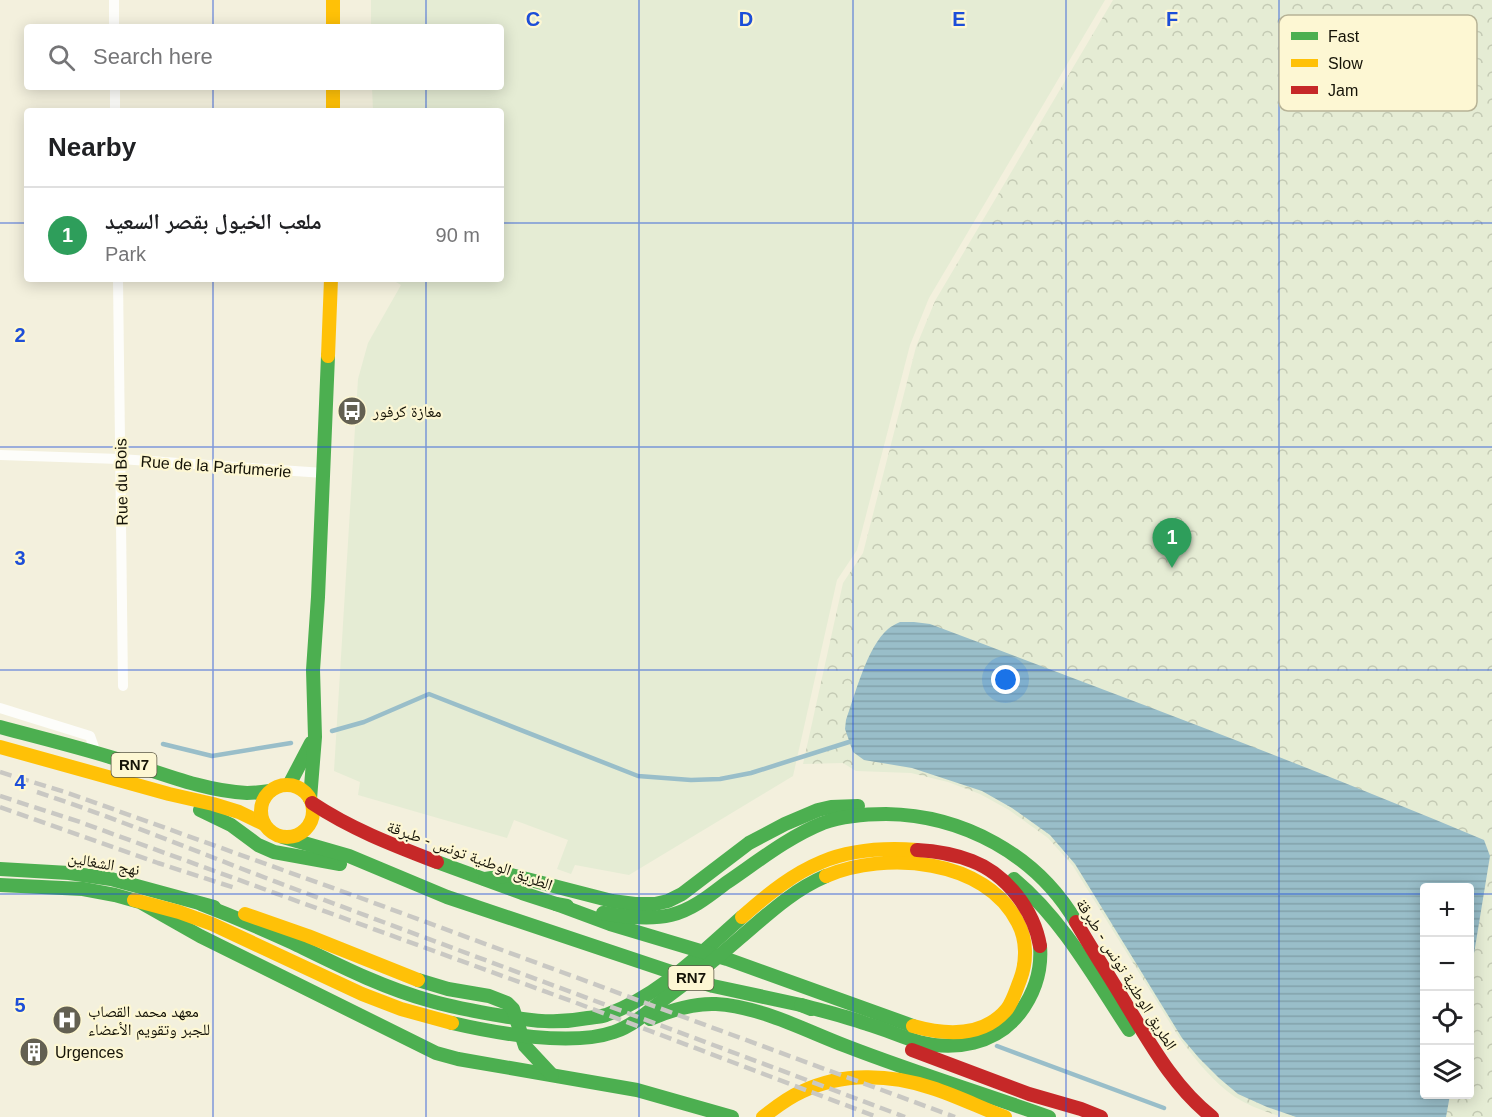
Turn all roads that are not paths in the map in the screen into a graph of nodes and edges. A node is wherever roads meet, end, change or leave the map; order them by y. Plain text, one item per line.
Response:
1 (114, 0) edge
2 (333, 0) edge
3 (114, 24) edge
4 (333, 24) edge
5 (115, 90) edge
6 (333, 90) edge
7 (115, 108) edge
8 (333, 108) edge
9 (118, 282) edge
10 (331, 282) edge
11 (0, 455) edge
12 (120, 459) junction
13 (324, 473) junction
14 (123, 686) dead end
15 (0, 708) edge
16 (0, 727) edge
17 (315, 737) junction
18 (0, 747) edge
19 (96, 754) junction
20 (289, 785) junction
21 (270, 791) junction
22 (169, 794) junction
23 (311, 801) junction
24 (890, 813) junction
25 (264, 824) junction
26 (283, 837) junction
27 (976, 861) junction
28 (0, 869) edge
29 (387, 873) junction
30 (480, 879) junction
31 (0, 885) edge
32 (134, 900) junction
33 (201, 904) junction
34 (556, 904) junction
35 (801, 1005) junction
36 (617, 1031) junction
37 (525, 1046) junction
38 (507, 1068) junction
39 (552, 1075) junction
40 (697, 1106) junction
41 (1207, 1114) edge
42 (710, 1117) edge
43 (732, 1117) edge
44 (763, 1117) edge
45 (1005, 1117) edge
46 (1049, 1117) edge
47 (1101, 1117) edge

1 - 3 street
2 - 4 main road
5 - 7 street
6 - 8 main road
9 - 12 street, Rue du Bois
10 - 13 main road
11 - 12 street, Rue de la Parfumerie
12 - 13 street, Rue de la Parfumerie
12 - 14 street, Rue du Bois
13 - 17 main road
15 - 19 street
16 - 19 main road, RN7
17 - 20 main road
17 - 23 main road
18 - 22 main road, RN7
19 - 21 main road, RN7
20 - 21 main road, RN7
20 - 23 main road
21 - 25 main road
22 - 25 main road, RN7
22 - 29 main road, RN7
23 - 26 main road
23 - 30 main road, الطريق الوطنية تونس - طبرقة
24 - 30 main road
24 - 34 main road, الطريق الوطنية تونس - طبرقة
24 - 41 main road, الطريق الوطنية تونس - طبرقة
25 - 26 main road, RN7
26 - 29 main road, RN7
27 - 33 main road
27 - 35 main road
27 - 41 main road
28 - 33 main road, نهج الشغالين
29 - 35 main road, RN7
30 - 34 main road, الطريق الوطنية تونس - طبرقة
31 - 32 main road
32 - 36 main road
32 - 38 main road
33 - 37 main road
34 - 36 main road
35 - 47 main road, RN7
36 - 46 main road
37 - 38 main road
37 - 39 main road
38 - 39 main road
39 - 40 main road
40 - 42 main road
40 - 43 main road
44 - 45 main road

